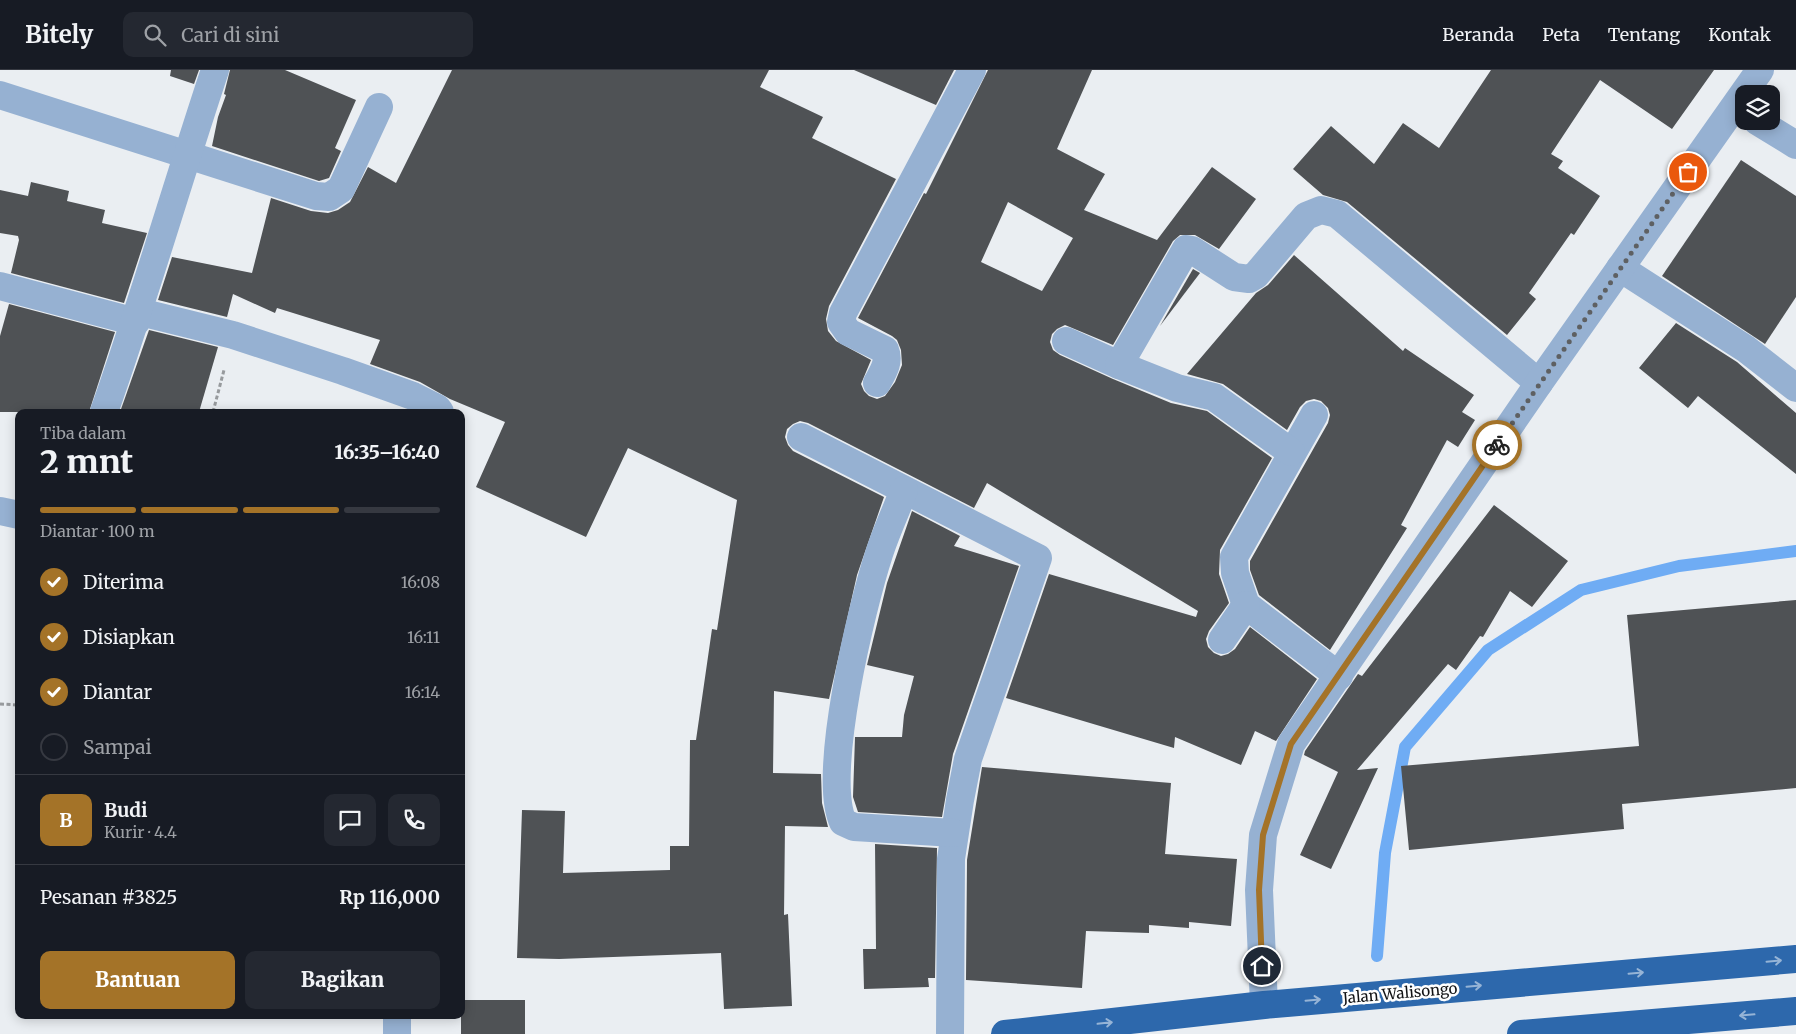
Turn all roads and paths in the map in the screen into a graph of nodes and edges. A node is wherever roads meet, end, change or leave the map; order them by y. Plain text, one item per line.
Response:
1 (214, 70) edge
2 (972, 70) edge
3 (1760, 70) edge
4 (1752, 85) edge
5 (0, 95) edge
6 (379, 107) dead end
7 (1735, 115) edge
8 (1772, 130) edge
9 (1796, 145) edge
10 (186, 154) junction
11 (1620, 268) junction
12 (0, 286) edge
13 (138, 317) junction
14 (233, 335) junction
15 (1066, 341) dead end
16 (1119, 365) junction
17 (877, 383) dead end
18 (1539, 383) junction
19 (1796, 388) edge
20 (105, 409) edge
21 (214, 409) edge
22 (438, 409) edge
23 (1314, 415) dead end
24 (801, 437) dead end
25 (1291, 452) junction
26 (904, 490) junction
27 (0, 511) edge
28 (15, 514) edge
29 (1246, 605) junction
30 (1222, 640) dead end
31 (1339, 676) junction
32 (0, 704) edge
33 (15, 705) edge
34 (954, 833) junction
35 (1796, 959) edge
36 (1264, 1004) junction
37 (1796, 1011) edge
38 (397, 1019) edge
39 (397, 1034) edge
40 (950, 1034) edge
41 (1005, 1034) edge
42 (1521, 1034) edge

1 - 10 street
2 - 17 street
3 - 4 street
5 - 10 street
6 - 10 street
7 - 11 street
8 - 9 street
10 - 13 street
11 - 18 street
11 - 19 street
12 - 13 street
13 - 14 street
13 - 20 street
14 - 21 path
14 - 22 street
15 - 16 street
16 - 18 street
16 - 25 street
18 - 31 street
23 - 25 street
24 - 26 street
25 - 29 street
26 - 34 street
26 - 34 street
27 - 28 street
29 - 30 street
29 - 31 street
31 - 36 street
32 - 33 path
34 - 40 street
36 -> 35 highway, Jalan Walisongo
41 -> 36 highway, Jalan Walisongo
37 -> 42 highway
38 - 39 street

